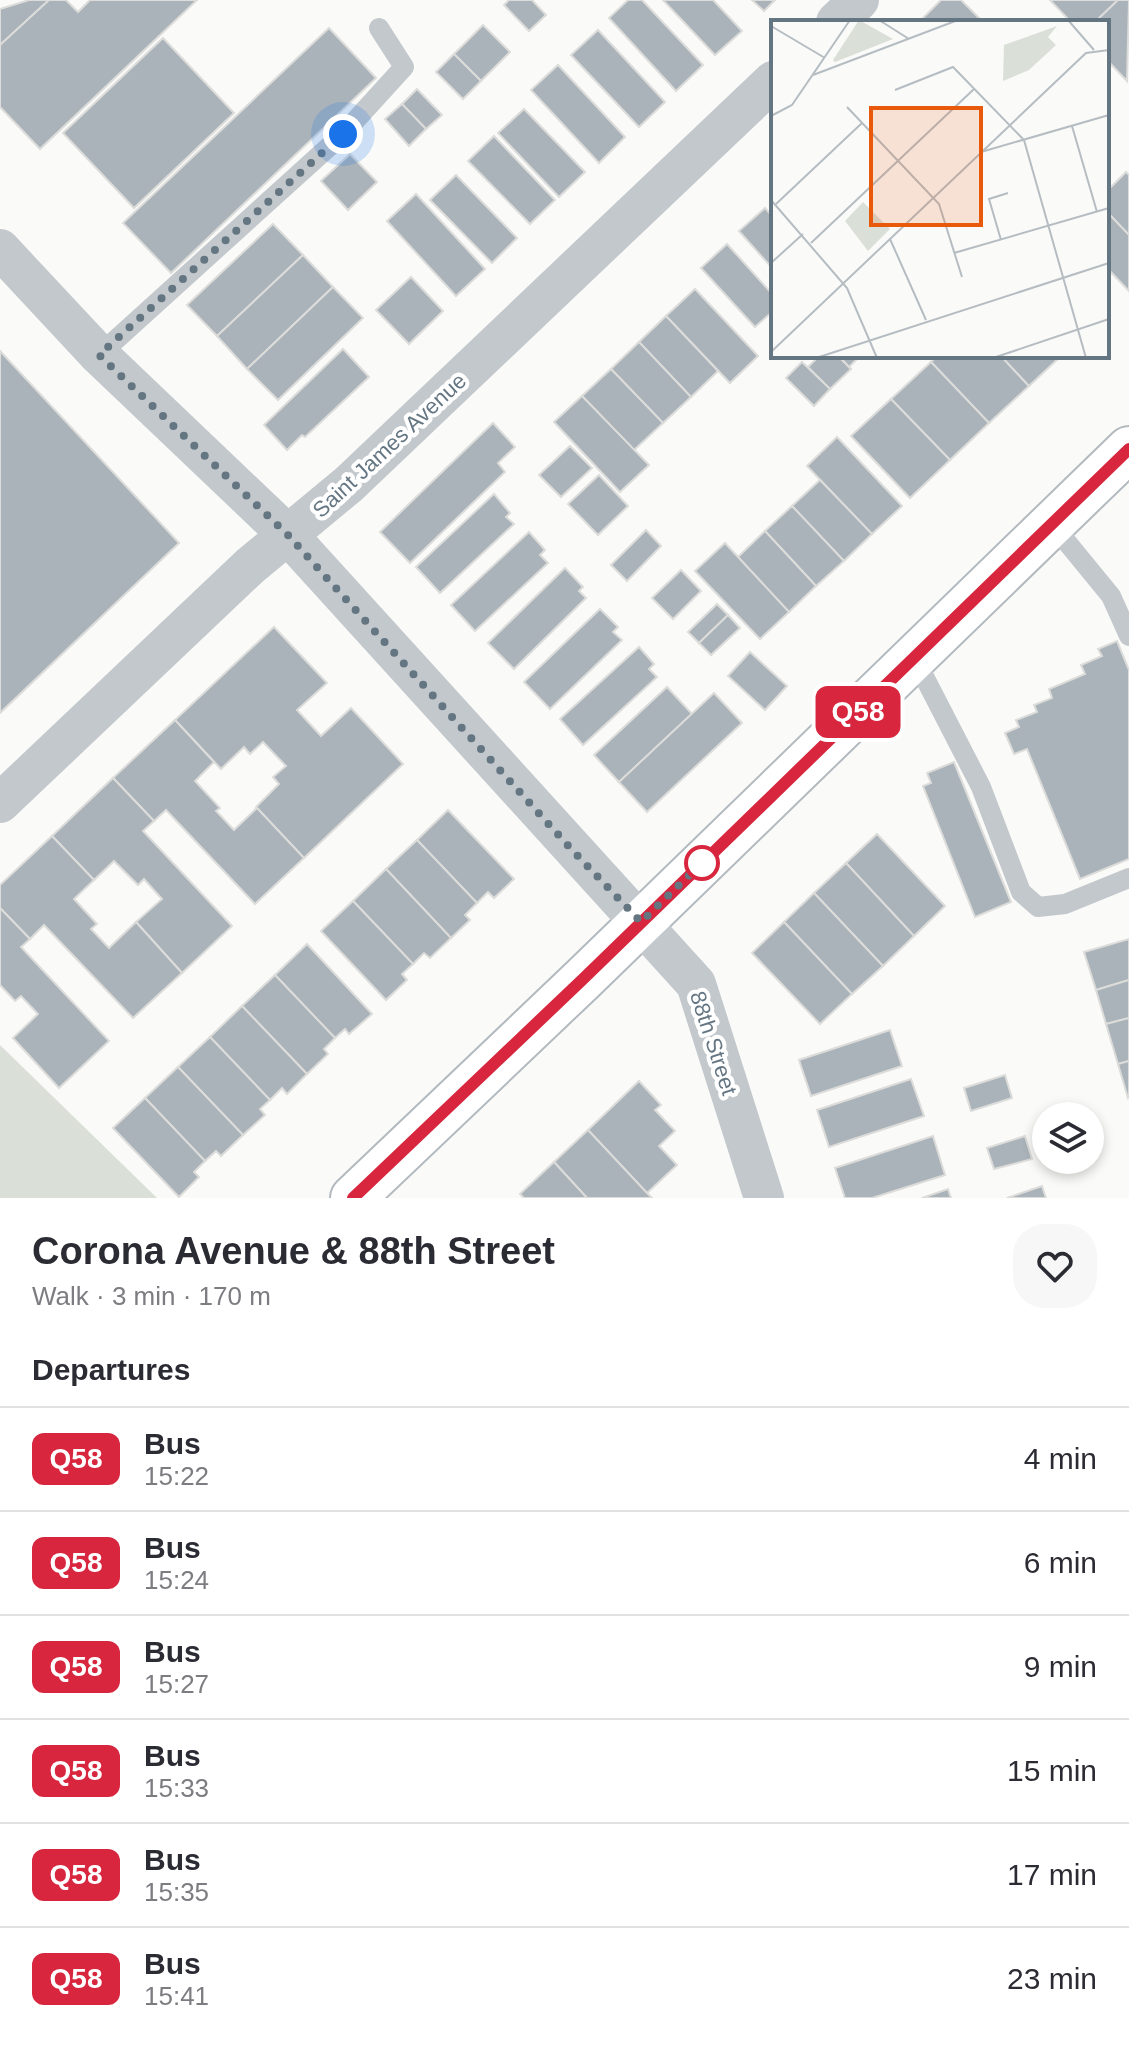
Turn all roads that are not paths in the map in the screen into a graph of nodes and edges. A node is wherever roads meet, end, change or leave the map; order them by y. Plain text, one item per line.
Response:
1 (859, 0) edge
2 (838, 20) edge
3 (379, 28) dead end
4 (771, 83) edge
5 (0, 249) edge
6 (99, 355) junction
7 (1127, 451) edge
8 (1052, 524) junction
9 (288, 535) junction
10 (1129, 636) edge
11 (914, 657) junction
12 (0, 803) edge
13 (1129, 878) edge
14 (641, 922) junction
15 (353, 1198) edge
16 (764, 1198) edge

1 - 2 street
3 - 6 lane
4 - 9 street, Saint James Avenue
5 - 6 street, 88th Street
6 - 9 street, 88th Street
7 - 8 street
8 - 10 lane
8 - 11 street
9 - 12 street, Saint James Avenue
9 - 14 street, 88th Street
11 - 13 lane
11 - 14 street
14 - 15 street
14 - 16 street, 88th Street

